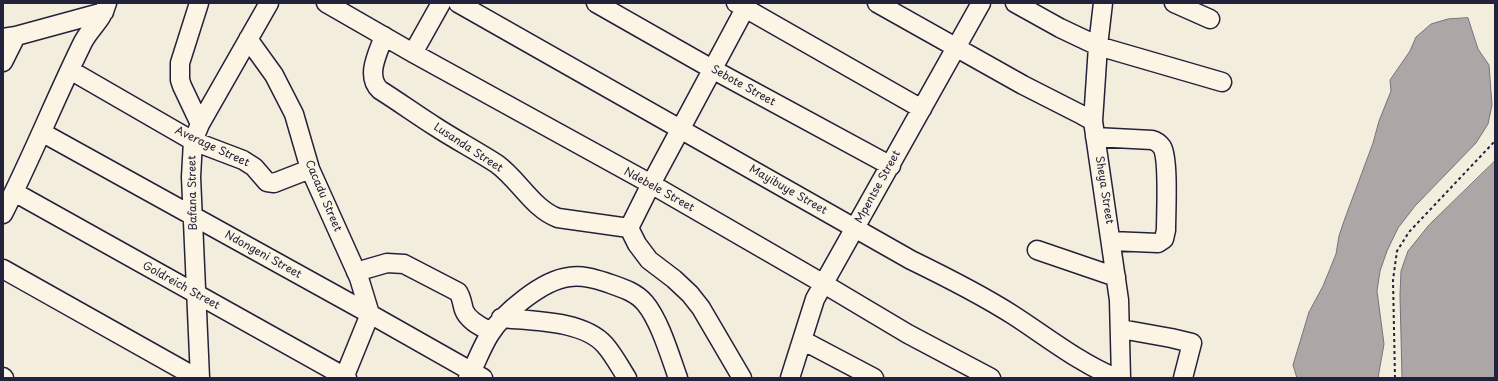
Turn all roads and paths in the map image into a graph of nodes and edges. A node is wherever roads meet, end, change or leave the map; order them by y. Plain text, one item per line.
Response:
1 (199, 3) edge
2 (268, 3) edge
3 (326, 3) edge
4 (441, 3) edge
5 (458, 3) edge
6 (596, 3) edge
7 (877, 3) edge
8 (981, 3) edge
9 (1015, 3) edge
10 (1103, 3) edge
11 (1174, 3) edge
12 (743, 5) edge
13 (106, 7) edge
14 (1210, 19) dead end
15 (384, 36) junction
16 (9, 37) edge
17 (248, 39) junction
18 (1098, 46) junction
19 (956, 47) junction
20 (413, 53) junction
21 (3, 62) edge
22 (712, 69) junction
23 (70, 70) junction
24 (1222, 82) dead end
25 (922, 109) junction
26 (200, 124) junction
27 (681, 129) junction
28 (1094, 129) junction
29 (42, 133) junction
30 (193, 141) junction
31 (1495, 141) edge
32 (891, 166) junction
33 (310, 169) junction
34 (651, 184) junction
35 (14, 192) junction
36 (3, 214) edge
37 (193, 217) junction
38 (630, 228) junction
39 (855, 228) junction
40 (1111, 241) junction
41 (1037, 250) dead end
42 (3, 269) edge
43 (356, 272) junction
44 (1116, 277) junction
45 (824, 284) junction
46 (196, 294) junction
47 (370, 314) junction
48 (496, 325) junction
49 (1121, 329) junction
50 (802, 340) junction
51 (474, 376) edge
52 (864, 376) edge
53 (345, 377) edge
54 (198, 378) edge
55 (627, 378) edge
56 (678, 378) edge
57 (742, 378) edge
58 (790, 378) edge
59 (991, 378) edge
60 (1116, 378) edge
61 (1121, 378) edge
62 (1183, 378) edge
63 (1396, 378) edge

1 - 26 street
2 - 17 street, Bafana Street
3 - 15 street, Ndebele Street
4 - 20 street
5 - 27 street, Mayibuye Street
6 - 22 street, Sebote Street
7 - 19 street
8 - 19 street, Mpentse Street
9 - 18 street
10 - 18 street, Sheya Street
11 - 14 street
12 - 22 street
12 - 25 street
13 - 16 street
13 - 23 street
15 - 20 street, Ndebele Street
15 - 38 street, Lusanda Street
16 - 21 street
17 - 26 street, Bafana Street
17 - 33 street, Cacadu Street
18 - 24 street
18 - 28 street, Sheya Street
19 - 25 street, Mpentse Street
19 - 28 street
20 - 34 street, Ndebele Street
22 - 27 street
22 - 32 street, Sebote Street
23 - 29 street
23 - 30 street, Average Street
25 - 32 street, Mpentse Street
26 - 30 street, Bafana Street
27 - 34 street
27 - 39 street, Mayibuye Street
28 - 40 street, Sheya Street
28 - 40 street
29 - 35 street
29 - 37 street, Ndongeni Street
30 - 33 street, Average Street
30 - 37 street, Bafana Street
31 - 63 path
32 - 39 street, Mpentse Street
33 - 43 street, Cacadu Street
34 - 38 street
34 - 45 street, Ndebele Street
35 - 36 street
35 - 46 street, Goldreich Street
37 - 46 street, Bafana Street
37 - 47 street, Ndongeni Street
38 - 57 street
39 - 45 street, Mpentse Street
39 - 60 street, Mayibuye Street
40 - 44 street, Sheya Street
41 - 44 street
42 - 54 street
43 - 47 street, Cacadu Street
43 - 48 street
44 - 49 street, Sheya Street
45 - 50 street, Mpentse Street
45 - 59 street, Ndebele Street
46 - 53 street, Goldreich Street
46 - 54 street, Bafana Street
47 - 51 street, Ndongeni Street
47 - 53 street
48 - 51 street
48 - 55 street
48 - 56 street
49 - 61 street, Sheya Street
49 - 62 street
50 - 52 street
50 - 58 street, Mpentse Street

